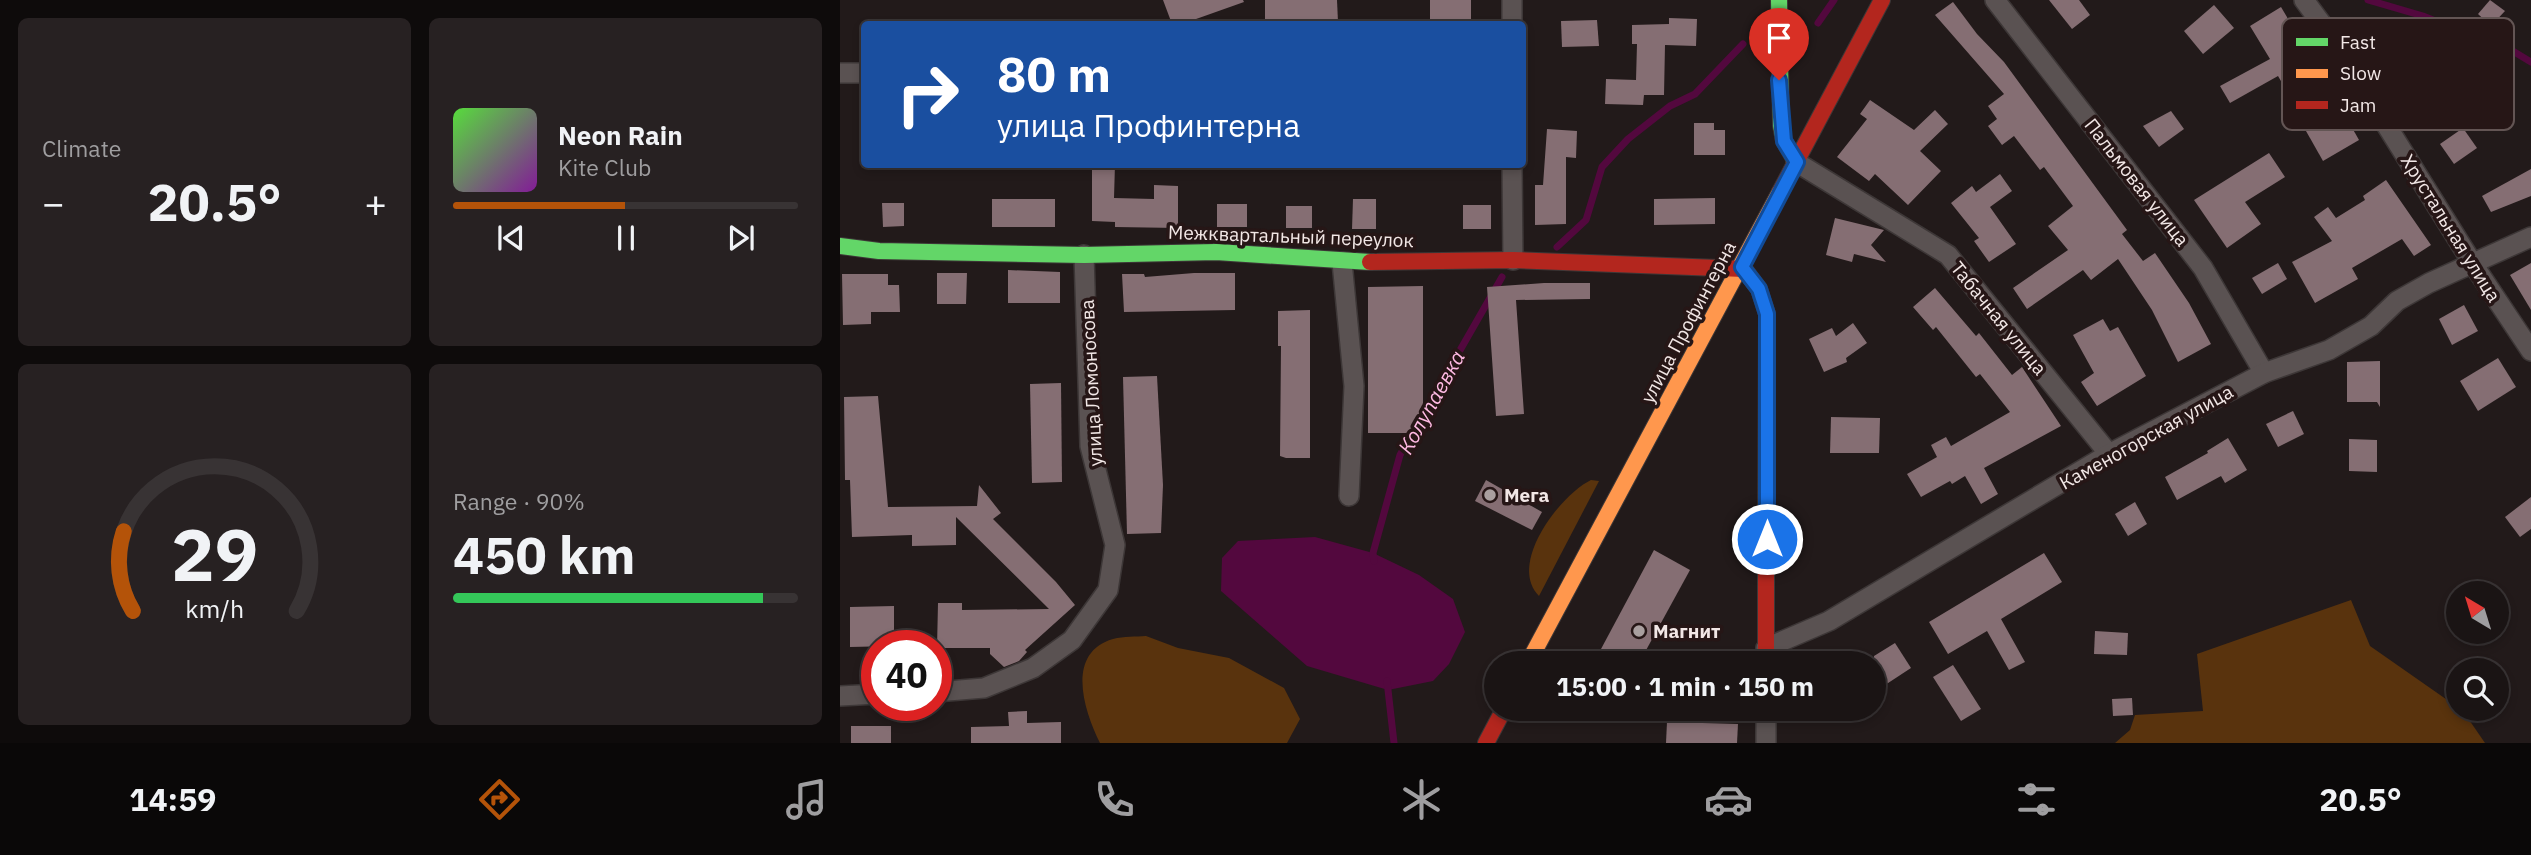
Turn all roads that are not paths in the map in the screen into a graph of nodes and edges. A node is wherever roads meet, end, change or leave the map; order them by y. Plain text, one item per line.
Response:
1 (1512, 0) edge
2 (1779, 0) edge
3 (1882, 0) edge
4 (1995, 0) edge
5 (2304, 0) edge
6 (2317, 18) edge
7 (1512, 21) edge
8 (840, 73) edge
9 (861, 73) edge
10 (2389, 130) edge
11 (1797, 162) junction
12 (1512, 168) edge
13 (2531, 237) edge
14 (840, 246) edge
15 (1084, 255) junction
16 (1513, 260) junction
17 (1342, 262) junction
18 (2473, 264) junction
19 (1742, 267) junction
20 (2531, 351) edge
21 (2264, 373) junction
22 (2109, 454) junction
23 (1349, 496) dead end
24 (1534, 651) edge
25 (1766, 651) edge
26 (1775, 651) edge
27 (952, 691) edge
28 (861, 695) edge
29 (840, 696) edge
30 (1498, 721) edge
31 (1766, 721) edge
32 (1486, 743) edge
33 (1766, 743) edge

1 - 7 street
2 - 11 street
3 - 11 street, улица Профинтерна
4 - 21 street, Пальмовая улица
5 - 6 street, Хрустальная улица
8 - 9 street
10 - 18 street, Хрустальная улица
11 - 19 street, улица Профинтерна
11 - 22 street, Табачная улица
12 - 16 street
13 - 18 street, Каменогорская улица
14 - 15 street, Межквартальный переулок
15 - 17 street, Межквартальный переулок
15 - 27 street, улица Ломоносова
16 - 17 street, Межквартальный переулок
16 - 19 street, Межквартальный переулок
17 - 23 street
18 - 20 street, Хрустальная улица
18 - 21 street, Каменогорская улица
19 - 24 street, улица Профинтерна
19 - 25 street
21 - 22 street, Каменогорская улица
22 - 26 street, Каменогорская улица
28 - 29 street
30 - 32 street
31 - 33 street

